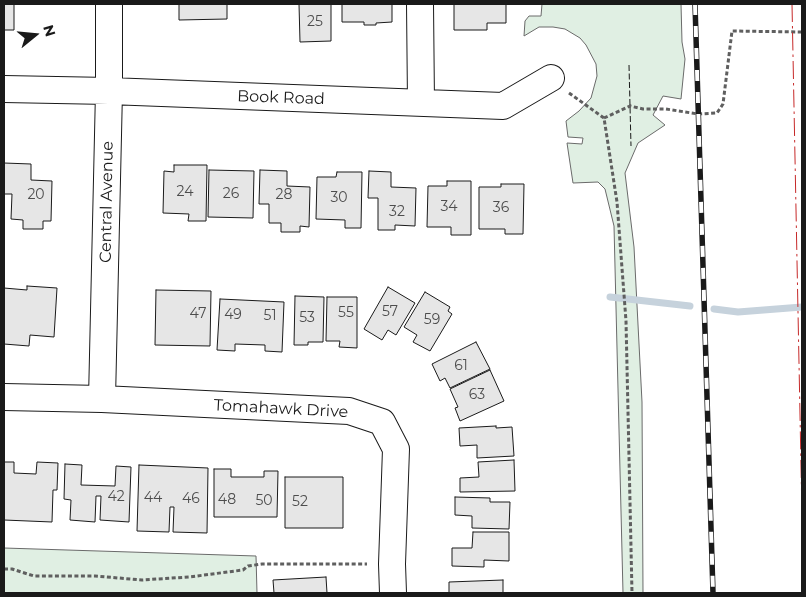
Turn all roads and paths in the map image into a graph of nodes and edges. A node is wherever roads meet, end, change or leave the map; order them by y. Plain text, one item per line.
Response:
1 (109, 4) edge
2 (420, 4) edge
3 (802, 32) edge
4 (551, 78) dead end
5 (4, 89) edge
6 (109, 92) junction
7 (421, 103) junction
8 (585, 105) dead end
9 (604, 118) junction
10 (4, 397) edge
11 (102, 400) junction
12 (368, 564) dead end
13 (4, 569) edge
14 (392, 593) edge
15 (632, 593) edge

1 - 6 street, Central Avenue
2 - 7 street
3 - 9 path
4 - 7 street, Book Road
5 - 6 street, Book Road
6 - 7 street, Book Road
6 - 11 street, Central Avenue
8 - 9 path
9 - 15 path
10 - 11 street, Tomahawk Drive
11 - 14 street, Tomahawk Drive
12 - 13 path

